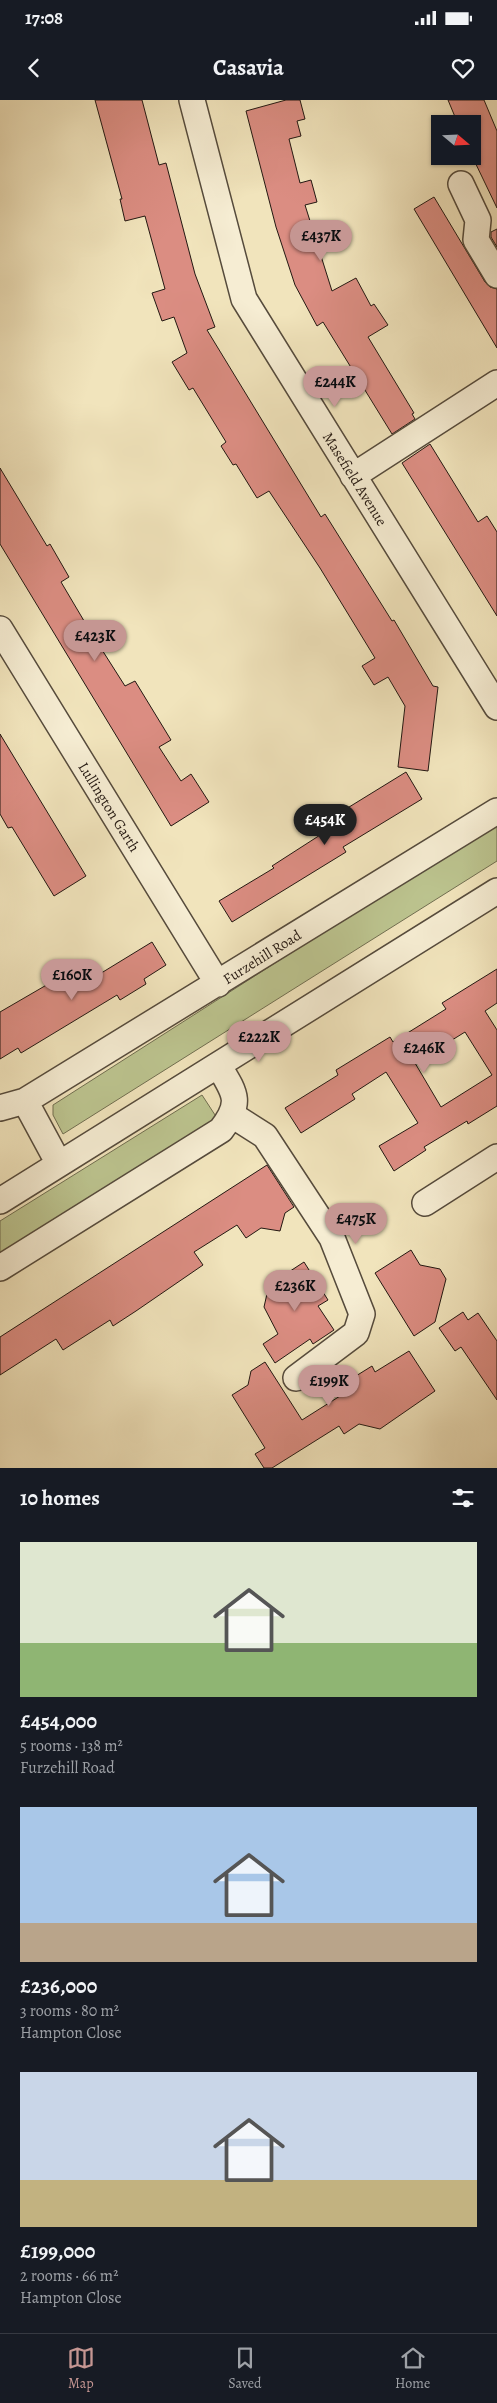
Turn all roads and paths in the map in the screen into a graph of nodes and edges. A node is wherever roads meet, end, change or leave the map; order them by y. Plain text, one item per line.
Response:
1 (192, 100) edge
2 (461, 184) dead end
3 (497, 275) edge
4 (497, 384) edge
5 (353, 476) junction
6 (0, 629) edge
7 (497, 707) edge
8 (497, 811) edge
9 (497, 891) edge
10 (218, 984) junction
11 (218, 1064) junction
12 (25, 1101) junction
13 (0, 1108) edge
14 (232, 1115) junction
15 (497, 1157) edge
16 (59, 1164) junction
17 (0, 1201) edge
18 (425, 1203) dead end
19 (0, 1268) edge
20 (296, 1378) dead end

1 - 5 street, Masefield Avenue
2 - 3 street
4 - 5 street
5 - 7 street, Masefield Avenue
6 - 10 street, Lullington Garth
8 - 10 street, Furzehill Road
9 - 11 street
10 - 12 street, Furzehill Road
11 - 14 street
11 - 16 street
12 - 13 street, Furzehill Road
12 - 16 street
14 - 19 street
14 - 20 street
15 - 18 street
16 - 17 street

